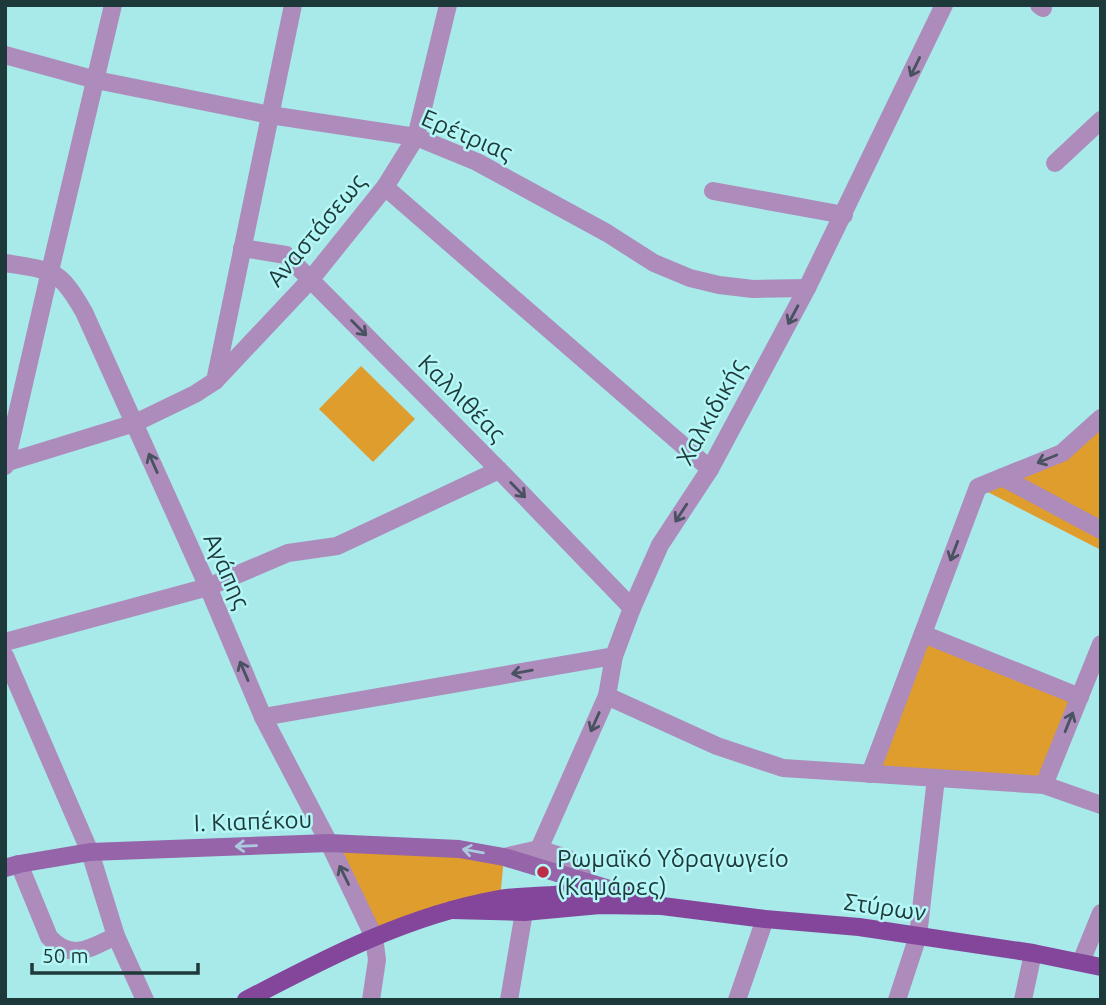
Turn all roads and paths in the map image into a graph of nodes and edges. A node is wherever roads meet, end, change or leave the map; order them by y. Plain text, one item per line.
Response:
1 (113, 5) edge
2 (293, 5) edge
3 (448, 5) edge
4 (944, 5) edge
5 (5, 55) edge
6 (96, 80) junction
7 (271, 115) junction
8 (1101, 120) edge
9 (416, 137) junction
10 (1055, 163) dead end
11 (385, 187) junction
12 (713, 191) dead end
13 (844, 215) junction
14 (242, 248) junction
15 (5, 263) edge
16 (50, 271) junction
17 (311, 279) junction
18 (807, 288) junction
19 (215, 381) junction
20 (1101, 418) edge
21 (135, 424) junction
22 (5, 464) edge
23 (710, 469) junction
24 (499, 470) junction
25 (1002, 477) junction
26 (1101, 530) edge
27 (208, 587) junction
28 (632, 608) junction
29 (923, 634) junction
30 (5, 642) edge
31 (1101, 644) edge
32 (5, 656) edge
33 (614, 656) junction
34 (607, 696) junction
35 (1080, 697) junction
36 (263, 717) junction
37 (870, 774) junction
38 (936, 778) junction
39 (1044, 785) junction
40 (1101, 805) edge
41 (329, 843) junction
42 (540, 849) junction
43 (90, 852) junction
44 (504, 857) junction
45 (12, 866) edge
46 (587, 881) junction
47 (615, 891) junction
48 (662, 906) junction
49 (452, 910) junction
50 (524, 912) junction
51 (1101, 913) edge
52 (765, 919) junction
53 (116, 936) junction
54 (918, 936) junction
55 (374, 937) junction
56 (1033, 953) junction
57 (1081, 962) junction
58 (1101, 967) edge
59 (145, 1000) edge
60 (246, 1000) edge
61 (371, 1000) edge
62 (509, 1000) edge
63 (737, 1000) edge
64 (897, 1000) edge
65 (1023, 1000) edge

1 - 6 street
2 - 7 street
3 - 9 street, Αναστάσεως
4 -> 13 street, Χαλκιδικής
5 - 6 street, Ερέτριας
6 - 7 street, Ερέτριας
6 - 16 street
7 - 9 street, Ερέτριας
7 - 14 street
8 - 10 street
9 - 11 street, Αναστάσεως
9 - 18 street, Ερέτριας
11 - 17 street, Αναστάσεως
11 - 23 street
12 - 13 street
13 - 18 street, Χαλκιδικής
14 - 17 street, Καλλιθέας
14 - 19 street
15 - 16 street
16 - 21 street, Αγάπης
16 - 22 street
17 - 19 street, Αναστάσεως
17 -> 24 street, Καλλιθέας
18 -> 23 street, Χαλκιδικής
19 - 21 street, Αναστάσεως
20 -> 25 street
21 - 22 street, Αναστάσεως
27 -> 21 street, Αγάπης
23 -> 28 street, Χαλκιδικής
24 - 27 street
24 -> 28 street, Καλλιθέας
25 - 26 street
25 -> 29 street
27 - 30 street
36 -> 27 street, Αγάπης
28 - 33 street, Χαλκιδικής
29 - 35 street
29 - 37 street
31 - 35 street
32 - 43 street
33 - 34 street, Χαλκιδικής
33 -> 36 street
34 - 37 street
34 -> 42 street, Χαλκιδικής
39 -> 35 street
36 - 41 street, Αγάπης
37 - 38 street
38 - 39 street
38 - 54 street
39 - 40 street
41 -> 43 street, Ι. Κιαπέκου
44 -> 41 street, Ι. Κιαπέκου
55 -> 41 street, Αγάπης
42 - 44 street, Ι. Κιαπέκου
42 - 46 street, Ι. Κιαπέκου
43 - 45 street, Ι. Κιαπέκου
43 - 53 street
44 - 46 street, Ι. Κιαπέκου
45 - 53 street
46 - 47 street, Ι. Κιαπέκου
47 - 48 main road, Στύρων
47 - 49 main road, Στύρων
48 - 50 main road, Στύρων
48 - 52 main road, Στύρων
49 - 50 main road, Στύρων
49 - 55 main road, Στύρων
50 - 62 street
51 - 57 street
52 - 54 main road, Στύρων
52 - 63 street
53 - 59 street
54 - 56 main road, Στύρων
54 - 64 street
55 - 60 main road, Στύρων
55 - 61 street
56 - 57 main road, Στύρων
56 - 65 street
57 - 58 main road, Στύρων

